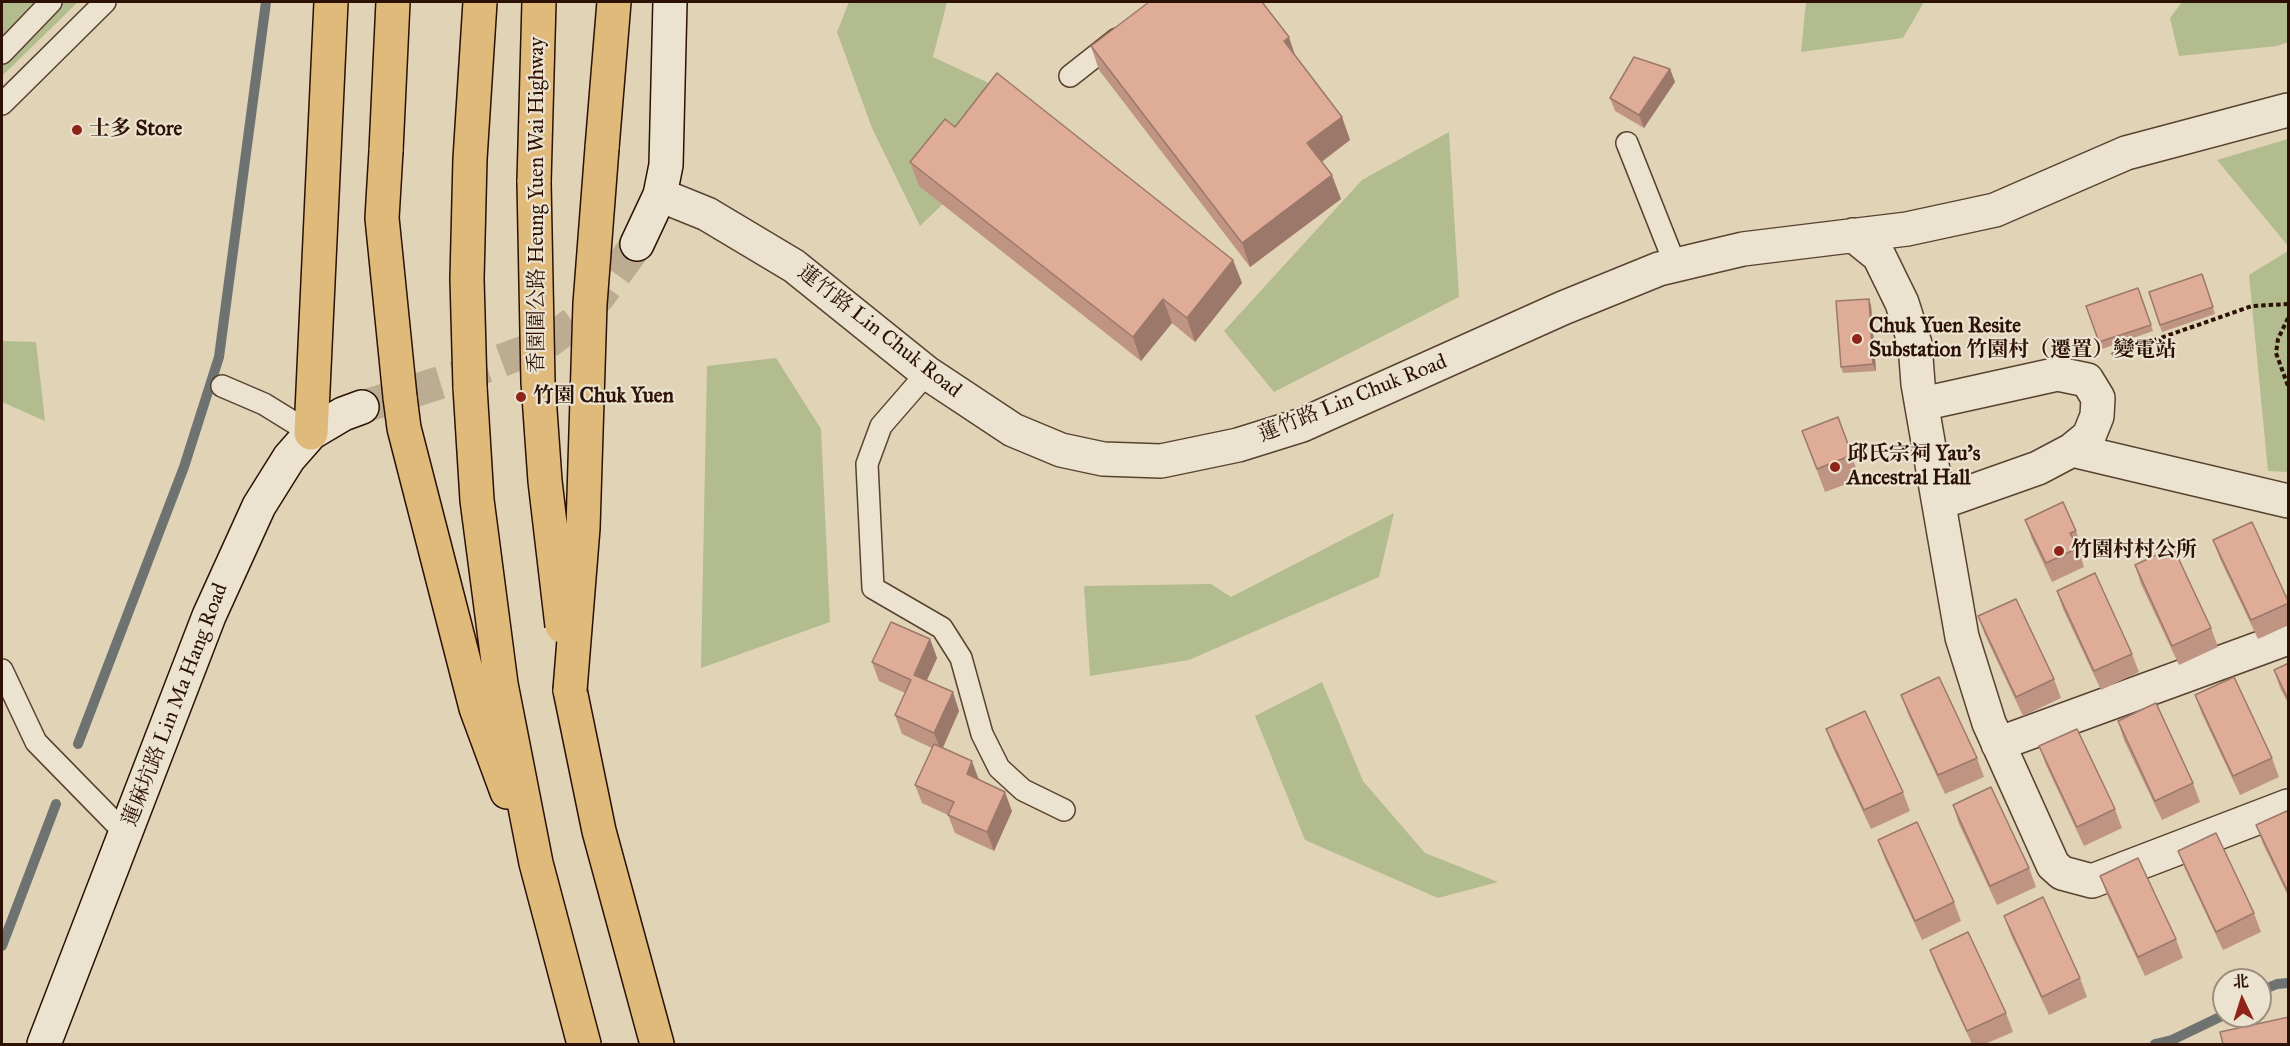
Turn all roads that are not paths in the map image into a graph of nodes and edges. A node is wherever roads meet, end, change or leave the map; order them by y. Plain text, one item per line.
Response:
1 (51, 2) edge
2 (105, 2) edge
3 (332, 2) edge
4 (393, 2) edge
5 (480, 2) edge
6 (539, 2) edge
7 (614, 2) edge
8 (670, 2) edge
9 (1135, 24) edge
10 (2, 53) edge
11 (1070, 76) dead end
12 (2, 104) edge
13 (2289, 110) edge
14 (1627, 143) dead end
15 (660, 195) junction
16 (1854, 235) junction
17 (638, 244) tunnel mouth
18 (1675, 264) junction
19 (927, 373) junction
20 (222, 386) dead end
21 (1922, 404) junction
22 (362, 407) tunnel mouth
23 (311, 433) junction
24 (2072, 450) junction
25 (2289, 501) edge
26 (1939, 503) junction
27 (2289, 638) edge
28 (2, 670) edge
29 (570, 690) junction
30 (1998, 744) junction
31 (2289, 806) edge
32 (1064, 810) dead end
33 (126, 834) junction
34 (536, 863) junction
35 (44, 1044) edge
36 (584, 1044) edge
37 (657, 1044) edge

1 - 10 lane
2 - 12 lane
3 - 23 highway
4 - 34 highway, bridge
5 - 34 highway, bridge
6 - 29 highway, 香園圍公路 Heung Yuen Wai Highway, bridge
7 - 29 highway, bridge
8 - 15 street
9 - 11 lane
13 - 16 street, 蓮竹路 Lin Chuk Road
14 - 18 lane
15 - 17 street
15 - 19 street, 蓮竹路 Lin Chuk Road
16 - 18 street, 蓮竹路 Lin Chuk Road
16 - 21 street
18 - 19 street, 蓮竹路 Lin Chuk Road
19 - 32 lane
20 - 23 lane
21 - 24 street
21 - 26 street
22 - 23 street, 蓮麻坑路 Lin Ma Hang Road
23 - 33 street, 蓮麻坑路 Lin Ma Hang Road
24 - 25 street
24 - 26 street
26 - 30 street
27 - 30 street
28 - 33 lane
29 - 37 highway, 香園圍公路 Heung Yuen Wai Highway
30 - 31 street
33 - 35 street, 蓮麻坑路 Lin Ma Hang Road
34 - 36 highway

